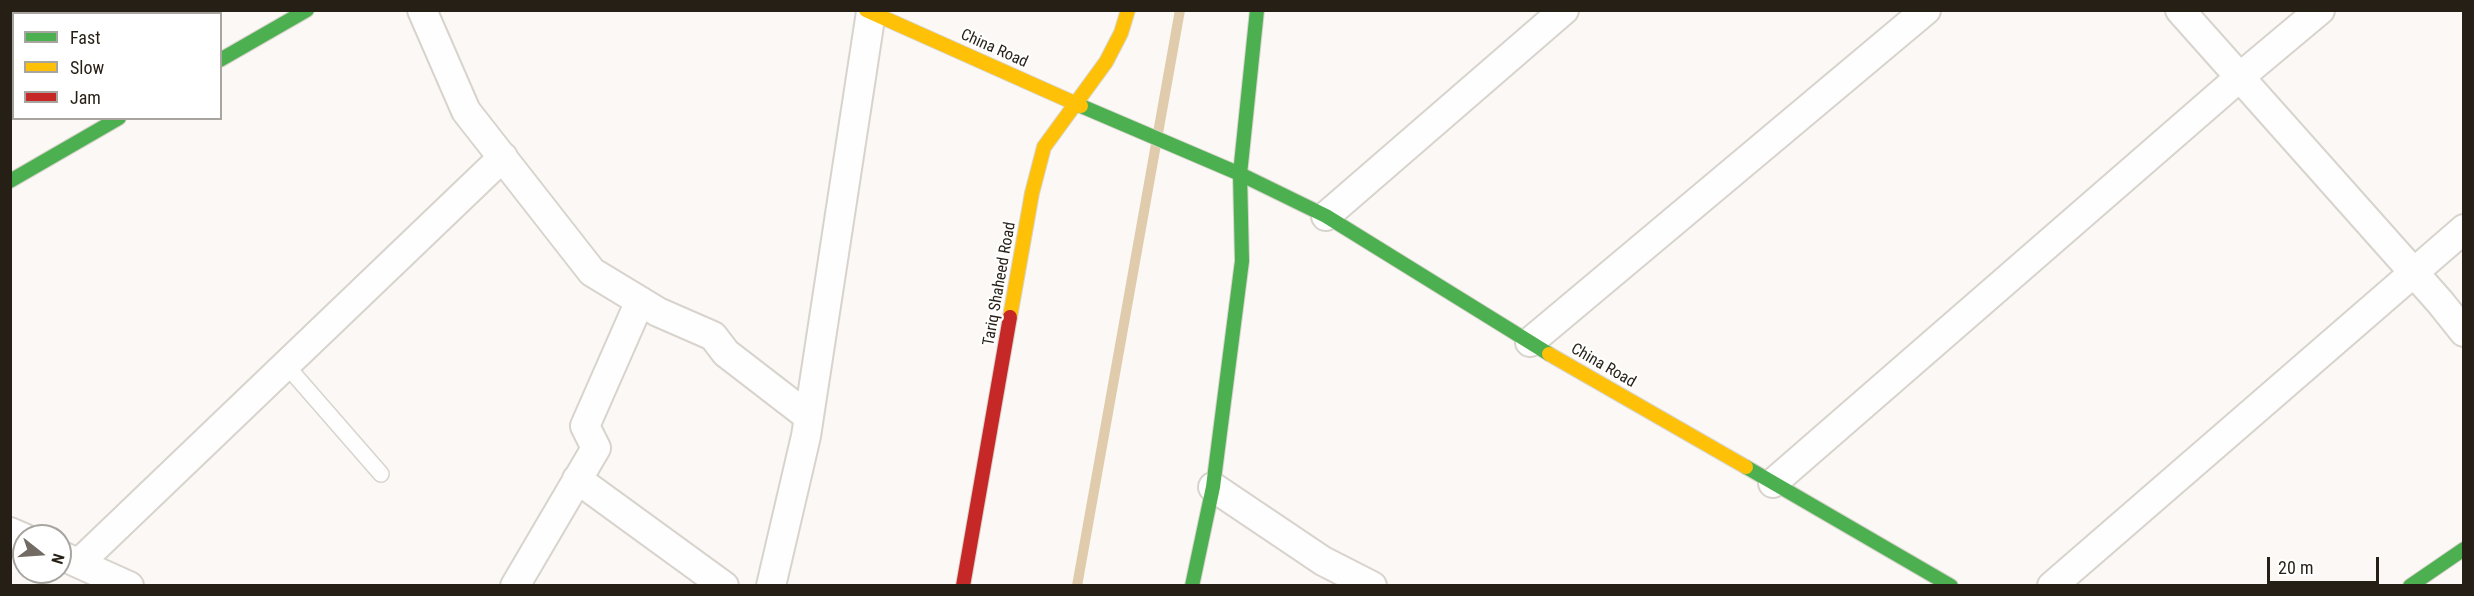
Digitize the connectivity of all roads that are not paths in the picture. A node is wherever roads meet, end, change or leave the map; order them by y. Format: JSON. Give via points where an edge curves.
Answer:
{"nodes":[{"id":1,"x":306,"y":10,"type":"edge"},
{"id":2,"x":422,"y":10,"type":"edge"},
{"id":3,"x":1128,"y":10,"type":"edge"},
{"id":4,"x":1257,"y":10,"type":"edge"},
{"id":5,"x":1564,"y":10,"type":"edge"},
{"id":6,"x":1926,"y":10,"type":"edge"},
{"id":7,"x":2180,"y":10,"type":"edge"},
{"id":8,"x":2320,"y":10,"type":"edge"},
{"id":9,"x":868,"y":11,"type":"edge"},
{"id":10,"x":222,"y":59,"type":"edge"},
{"id":11,"x":2240,"y":77,"type":"junction"},
{"id":12,"x":1075,"y":104,"type":"junction"},
{"id":13,"x":116,"y":120,"type":"edge"},
{"id":14,"x":502,"y":157,"type":"junction"},
{"id":15,"x":1240,"y":174,"type":"junction"},
{"id":16,"x":10,"y":181,"type":"edge"},
{"id":17,"x":1326,"y":216,"type":"junction"},
{"id":18,"x":2463,"y":229,"type":"edge"},
{"id":19,"x":2413,"y":271,"type":"junction"},
{"id":20,"x":640,"y":301,"type":"junction"},
{"id":21,"x":2463,"y":332,"type":"edge"},
{"id":22,"x":1530,"y":342,"type":"junction"},
{"id":23,"x":286,"y":365,"type":"junction"},
{"id":24,"x":810,"y":417,"type":"junction"},
{"id":25,"x":381,"y":474,"type":"dead end"},
{"id":26,"x":577,"y":479,"type":"junction"},
{"id":27,"x":1773,"y":483,"type":"junction"},
{"id":28,"x":1213,"y":488,"type":"junction"},
{"id":29,"x":2463,"y":549,"type":"edge"},
{"id":30,"x":72,"y":556,"type":"edge"},
{"id":31,"x":72,"y":560,"type":"edge"},
{"id":32,"x":1326,"y":573,"type":"edge"},
{"id":33,"x":129,"y":585,"type":"edge"},
{"id":34,"x":515,"y":585,"type":"edge"},
{"id":35,"x":724,"y":585,"type":"edge"},
{"id":36,"x":771,"y":585,"type":"edge"},
{"id":37,"x":963,"y":585,"type":"edge"},
{"id":38,"x":1192,"y":585,"type":"edge"},
{"id":39,"x":1372,"y":585,"type":"edge"},
{"id":40,"x":1951,"y":585,"type":"edge"},
{"id":41,"x":2052,"y":585,"type":"edge"},
{"id":42,"x":2410,"y":585,"type":"edge"}],
"edges":[{"from":1,"to":10,"type":"main road"},
{"from":2,"to":14,"type":"street","via":[[466,111]]},
{"from":3,"to":12,"type":"main road","name":"Tariq Shaheed Road","via":[[1107,62]]},
{"from":4,"to":15,"type":"main road"},
{"from":5,"to":17,"type":"street"},
{"from":6,"to":22,"type":"street"},
{"from":7,"to":11,"type":"street"},
{"from":8,"to":11,"type":"street"},
{"from":9,"to":12,"type":"main road","name":"China Road"},
{"from":9,"to":24,"type":"street"},
{"from":11,"to":19,"type":"street"},
{"from":11,"to":27,"type":"street"},
{"from":12,"to":15,"type":"main road","name":"China Road"},
{"from":12,"to":37,"type":"main road","name":"Tariq Shaheed Road","via":[[1044,147],[1032,193]]},
{"from":13,"to":16,"type":"main road"},
{"from":14,"to":20,"type":"street","via":[[592,272]]},
{"from":14,"to":23,"type":"street"},
{"from":15,"to":17,"type":"main road","name":"China Road"},
{"from":15,"to":28,"type":"main road","via":[[1242,261]]},
{"from":17,"to":22,"type":"main road","name":"China Road"},
{"from":18,"to":19,"type":"street"},
{"from":19,"to":21,"type":"street"},
{"from":19,"to":41,"type":"street"},
{"from":20,"to":24,"type":"street","via":[[713,336],[726,353]]},
{"from":20,"to":26,"type":"street","via":[[585,426],[596,448]]},
{"from":22,"to":27,"type":"main road","name":"China Road"},
{"from":23,"to":25,"type":"lane"},
{"from":23,"to":30,"type":"street"},
{"from":24,"to":36,"type":"street"},
{"from":26,"to":34,"type":"street"},
{"from":26,"to":35,"type":"street"},
{"from":27,"to":40,"type":"main road","name":"China Road"},
{"from":28,"to":32,"type":"street"},
{"from":28,"to":38,"type":"main road"},
{"from":29,"to":42,"type":"main road"},
{"from":31,"to":33,"type":"street"},
{"from":32,"to":39,"type":"street"}]}
